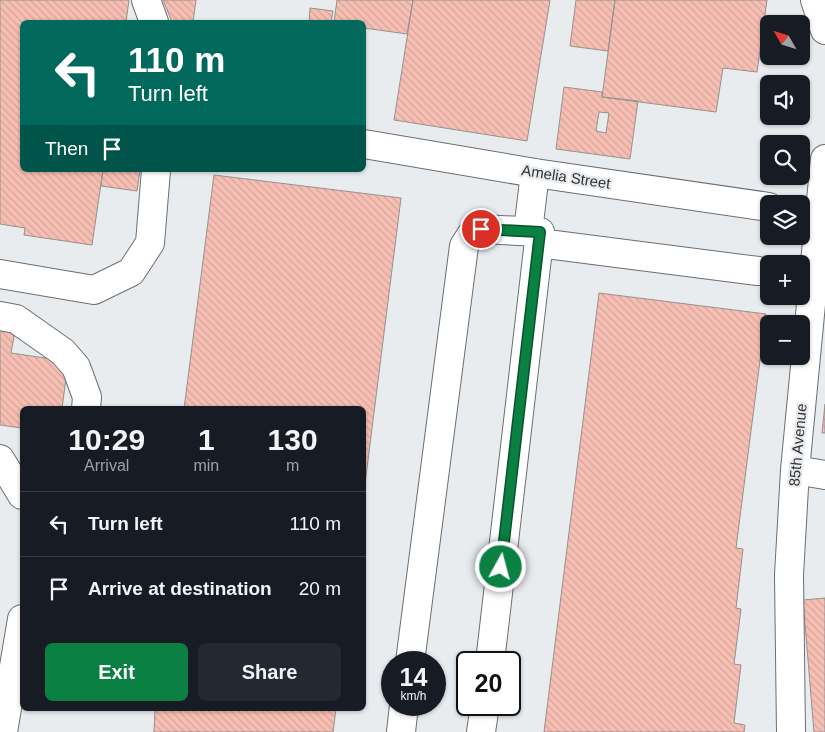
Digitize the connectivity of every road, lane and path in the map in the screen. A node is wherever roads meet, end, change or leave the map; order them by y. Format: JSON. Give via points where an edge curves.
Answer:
{"nodes":[{"id":1,"x":146,"y":0,"type":"edge"},
{"id":2,"x":815,"y":0,"type":"edge"},
{"id":3,"x":153,"y":20,"type":"edge"},
{"id":4,"x":825,"y":30,"type":"edge"},
{"id":5,"x":366,"y":144,"type":"edge"},
{"id":6,"x":825,"y":159,"type":"edge"},
{"id":7,"x":156,"y":172,"type":"edge"},
{"id":8,"x":535,"y":173,"type":"junction"},
{"id":9,"x":760,"y":206,"type":"edge"},
{"id":10,"x":816,"y":213,"type":"edge"},
{"id":11,"x":534,"y":237,"type":"junction"},
{"id":12,"x":758,"y":271,"type":"dead end"},
{"id":13,"x":0,"y":274,"type":"edge"},
{"id":14,"x":0,"y":316,"type":"edge"},
{"id":15,"x":86,"y":406,"type":"edge"},
{"id":16,"x":0,"y":452,"type":"edge"},
{"id":17,"x":20,"y":455,"type":"edge"},
{"id":18,"x":0,"y":459,"type":"edge"},
{"id":19,"x":795,"y":470,"type":"junction"},
{"id":20,"x":825,"y":475,"type":"edge"},
{"id":21,"x":20,"y":492,"type":"edge"},
{"id":22,"x":20,"y":631,"type":"edge"},
{"id":23,"x":411,"y":651,"type":"edge"},
{"id":24,"x":491,"y":651,"type":"edge"},
{"id":25,"x":403,"y":716,"type":"edge"},
{"id":26,"x":483,"y":716,"type":"edge"},
{"id":27,"x":3,"y":732,"type":"edge"},
{"id":28,"x":401,"y":732,"type":"edge"},
{"id":29,"x":481,"y":732,"type":"edge"},
{"id":30,"x":791,"y":732,"type":"edge"}],
"edges":[{"from":1,"to":3,"type":"street"},
{"from":2,"to":4,"type":"street"},
{"from":5,"to":8,"type":"street","name":"Amelia Street"},
{"from":6,"to":10,"type":"street","name":"85th Avenue"},
{"from":7,"to":13,"type":"street","via":[[150,243],[131,272],[94,290]]},
{"from":8,"to":9,"type":"street","name":"Amelia Street"},
{"from":8,"to":11,"type":"street"},
{"from":10,"to":19,"type":"street","name":"85th Avenue"},
{"from":11,"to":12,"type":"street"},
{"from":11,"to":23,"type":"street","via":[[481,229],[470,234],[464,246]]},
{"from":11,"to":24,"type":"street"},
{"from":14,"to":15,"type":"street","via":[[16,319],[63,352],[76,367],[87,397]]},
{"from":16,"to":17,"type":"street"},
{"from":18,"to":21,"type":"street"},
{"from":19,"to":20,"type":"street"},
{"from":19,"to":30,"type":"street","name":"85th Avenue","via":[[789,575]]},
{"from":22,"to":27,"type":"street"},
{"from":25,"to":28,"type":"street"},
{"from":26,"to":29,"type":"street"}]}
